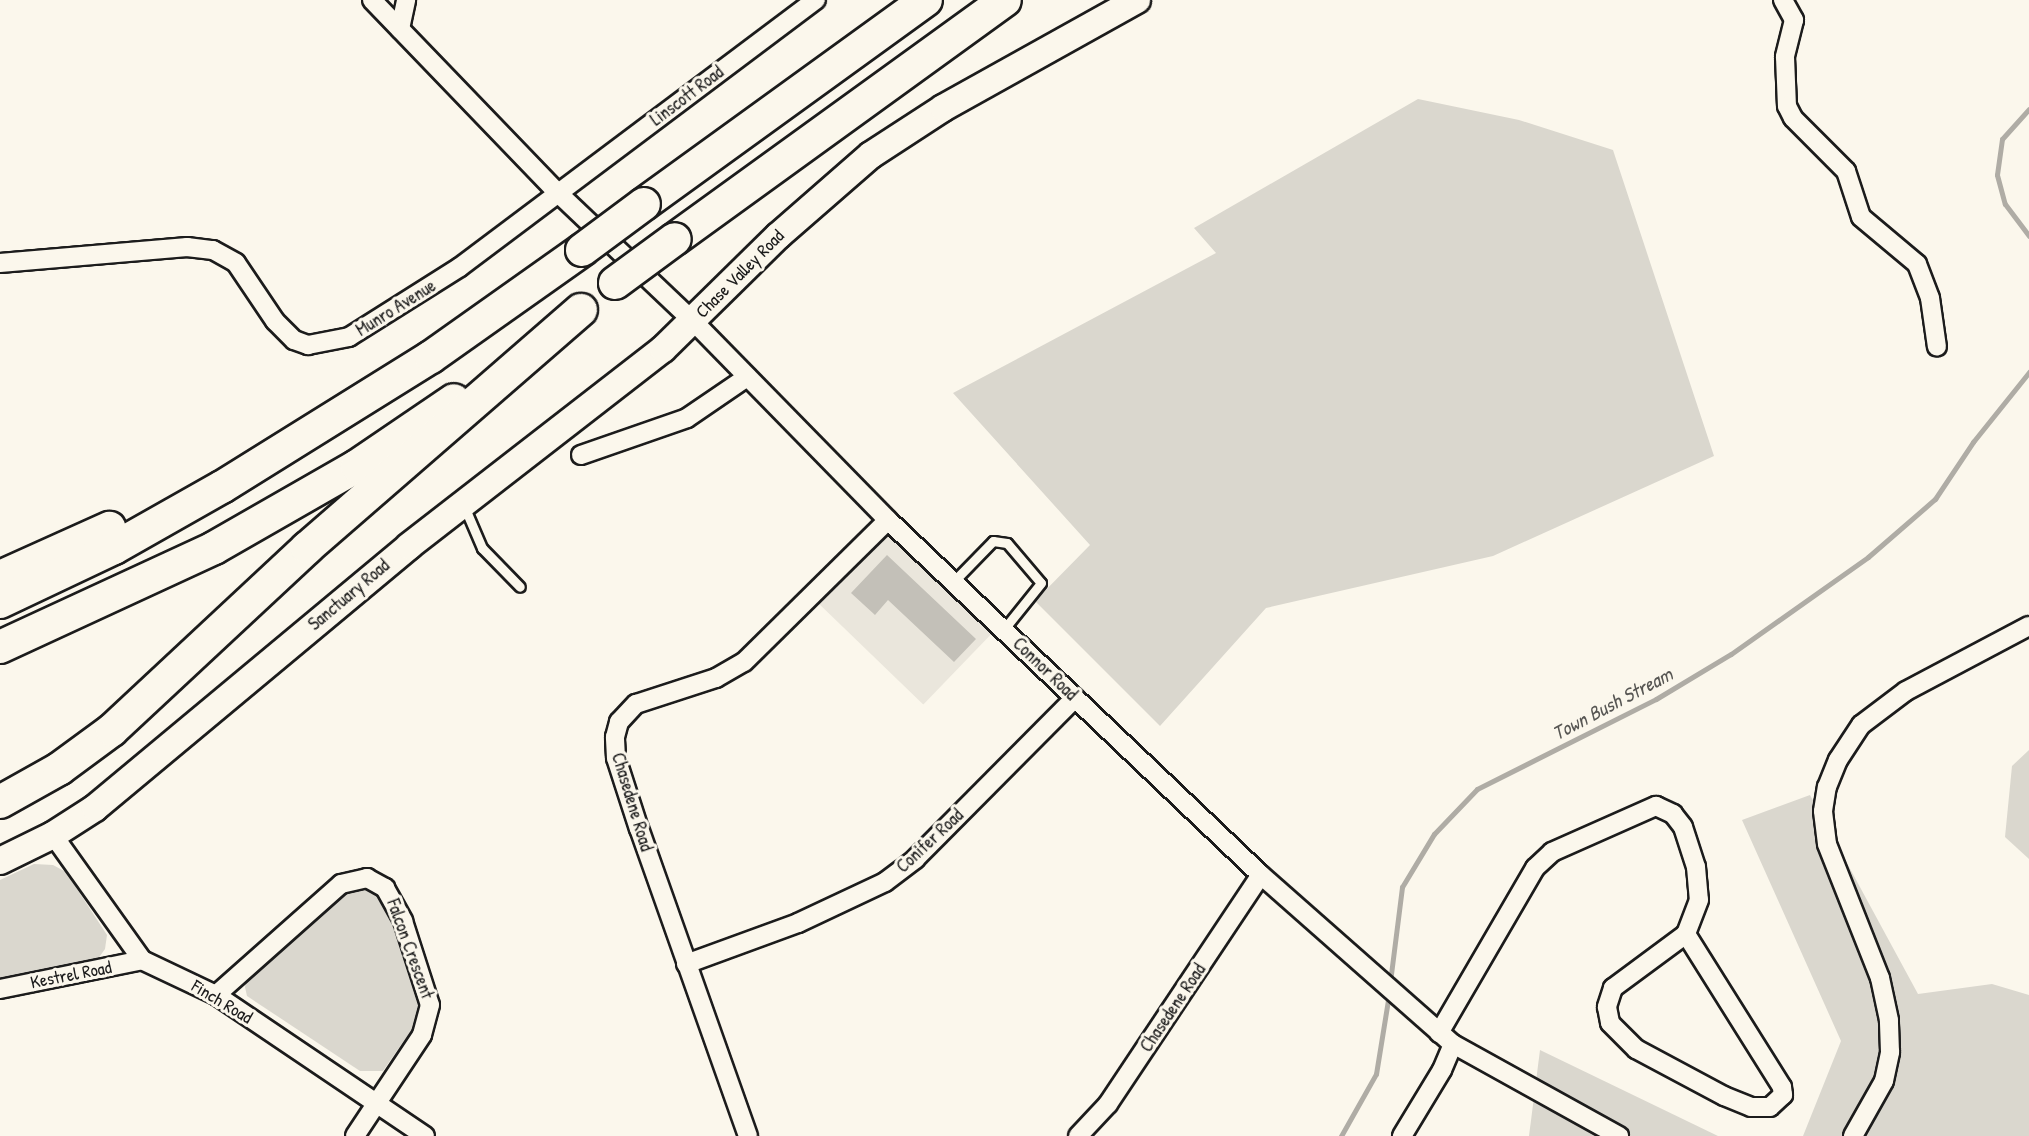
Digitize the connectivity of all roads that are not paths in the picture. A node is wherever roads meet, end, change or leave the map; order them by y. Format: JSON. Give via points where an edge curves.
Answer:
{"nodes":[{"id":1,"x":372,"y":0,"type":"edge"},
{"id":2,"x":406,"y":0,"type":"edge"},
{"id":3,"x":816,"y":0,"type":"edge"},
{"id":4,"x":926,"y":0,"type":"edge"},
{"id":5,"x":1005,"y":0,"type":"edge"},
{"id":6,"x":1137,"y":0,"type":"edge"},
{"id":7,"x":1783,"y":0,"type":"edge"},
{"id":8,"x":400,"y":30,"type":"junction"},
{"id":9,"x":558,"y":193,"type":"junction"},
{"id":10,"x":0,"y":263,"type":"edge"},
{"id":11,"x":581,"y":310,"type":"junction"},
{"id":12,"x":694,"y":322,"type":"junction"},
{"id":13,"x":1937,"y":347,"type":"dead end"},
{"id":14,"x":747,"y":377,"type":"junction"},
{"id":15,"x":581,"y":455,"type":"dead end"},
{"id":16,"x":222,"y":487,"type":"junction"},
{"id":17,"x":463,"y":504,"type":"junction"},
{"id":18,"x":888,"y":520,"type":"junction"},
{"id":19,"x":0,"y":577,"type":"edge"},
{"id":20,"x":954,"y":581,"type":"junction"},
{"id":21,"x":520,"y":587,"type":"dead end"},
{"id":22,"x":0,"y":602,"type":"edge"},
{"id":23,"x":2029,"y":626,"type":"edge"},
{"id":24,"x":1004,"y":629,"type":"junction"},
{"id":25,"x":0,"y":647,"type":"edge"},
{"id":26,"x":1075,"y":698,"type":"junction"},
{"id":27,"x":0,"y":802,"type":"edge"},
{"id":28,"x":53,"y":835,"type":"junction"},
{"id":29,"x":0,"y":861,"type":"edge"},
{"id":30,"x":1261,"y":875,"type":"junction"},
{"id":31,"x":1686,"y":934,"type":"junction"},
{"id":32,"x":142,"y":960,"type":"junction"},
{"id":33,"x":686,"y":964,"type":"junction"},
{"id":34,"x":0,"y":989,"type":"edge"},
{"id":35,"x":216,"y":995,"type":"junction"},
{"id":36,"x":1446,"y":1039,"type":"junction"},
{"id":37,"x":376,"y":1104,"type":"junction"},
{"id":38,"x":355,"y":1136,"type":"edge"},
{"id":39,"x":424,"y":1136,"type":"edge"},
{"id":40,"x":748,"y":1136,"type":"edge"},
{"id":41,"x":1078,"y":1136,"type":"edge"},
{"id":42,"x":1402,"y":1136,"type":"edge"},
{"id":43,"x":1619,"y":1136,"type":"edge"},
{"id":44,"x":1853,"y":1136,"type":"edge"}],
"edges":[{"from":1,"to":8,"type":"street","name":"Chase Valley Road"},
{"from":2,"to":8,"type":"street"},
{"from":3,"to":9,"type":"street","name":"Linscott Road"},
{"from":4,"to":16,"type":"highway","bridge":true,"via":[[431,357]]},
{"from":5,"to":11,"type":"highway","bridge":true},
{"from":6,"to":12,"type":"street","name":"Chase Valley Road","via":[[943,108],[879,149],[778,236]]},
{"from":7,"to":13,"type":"street","via":[[1794,20],[1785,57],[1787,106],[1793,118],[1846,171],[1861,218],[1917,264],[1930,298]]},
{"from":8,"to":9,"type":"street","name":"Chase Valley Road"},
{"from":9,"to":10,"type":"street","name":"Munro Avenue","via":[[386,317],[349,337],[321,344],[308,345],[287,335],[236,263],[213,250],[187,247]]},
{"from":9,"to":12,"type":"street","name":"Chase Valley Road"},
{"from":11,"to":25,"type":"highway","via":[[305,498],[184,562]]},
{"from":11,"to":27,"type":"highway","via":[[307,548],[112,730],[59,769]]},
{"from":12,"to":14,"type":"street","name":"Connor Road"},
{"from":12,"to":17,"type":"street","name":"Sanctuary Road"},
{"from":14,"to":15,"type":"street","via":[[687,418]]},
{"from":14,"to":18,"type":"street","name":"Connor Road"},
{"from":16,"to":19,"type":"highway","via":[[174,500]]},
{"from":16,"to":22,"type":"highway","via":[[114,548]]},
{"from":17,"to":21,"type":"lane","via":[[482,549]]},
{"from":17,"to":28,"type":"street","name":"Sanctuary Road","via":[[121,787]]},
{"from":18,"to":20,"type":"street","name":"Connor Road"},
{"from":18,"to":33,"type":"street","name":"Chasedene Road","via":[[744,662],[716,678],[636,704],[619,722],[616,759]]},
{"from":20,"to":24,"type":"street","name":"Connor Road"},
{"from":20,"to":24,"type":"lane","via":[[993,541],[1007,543],[1041,583]]},
{"from":23,"to":44,"type":"street","via":[[1906,691],[1861,725],[1838,760],[1827,787],[1823,811],[1827,844],[1880,978],[1889,1020],[1890,1052],[1884,1082]]},
{"from":24,"to":26,"type":"street","name":"Connor Road"},
{"from":26,"to":30,"type":"street","name":"Connor Road"},
{"from":26,"to":33,"type":"street","name":"Conifer Road","via":[[915,859],[885,882],[798,923]]},
{"from":28,"to":29,"type":"street","name":"Sanctuary Road"},
{"from":28,"to":32,"type":"street","name":"Finch Road"},
{"from":30,"to":36,"type":"street","name":"Connor Road"},
{"from":30,"to":41,"type":"street","name":"Chasedene Road","via":[[1108,1104]]},
{"from":31,"to":31,"type":"street","via":[[1782,1087],[1783,1095],[1770,1107],[1751,1107],[1724,1096],[1636,1049],[1610,1023],[1607,1007],[1613,988]]},
{"from":31,"to":36,"type":"street","via":[[1699,900],[1690,847],[1673,814],[1656,807],[1645,809],[1552,852],[1536,868]]},
{"from":32,"to":34,"type":"street","name":"Kestrel Road"},
{"from":32,"to":35,"type":"street","name":"Finch Road"},
{"from":33,"to":40,"type":"street","name":"Chasedene Road"},
{"from":35,"to":37,"type":"street","name":"Finch Road"},
{"from":35,"to":37,"type":"street","name":"Falcon Crescent","via":[[341,884],[356,878],[378,882],[392,896],[430,994],[430,1005],[422,1035]]},
{"from":36,"to":42,"type":"street","via":[[1442,1070]]},
{"from":36,"to":43,"type":"street","name":"Connor Road"},
{"from":37,"to":38,"type":"street","name":"Falcon Crescent"},
{"from":37,"to":39,"type":"street","name":"Finch Road"}]}
